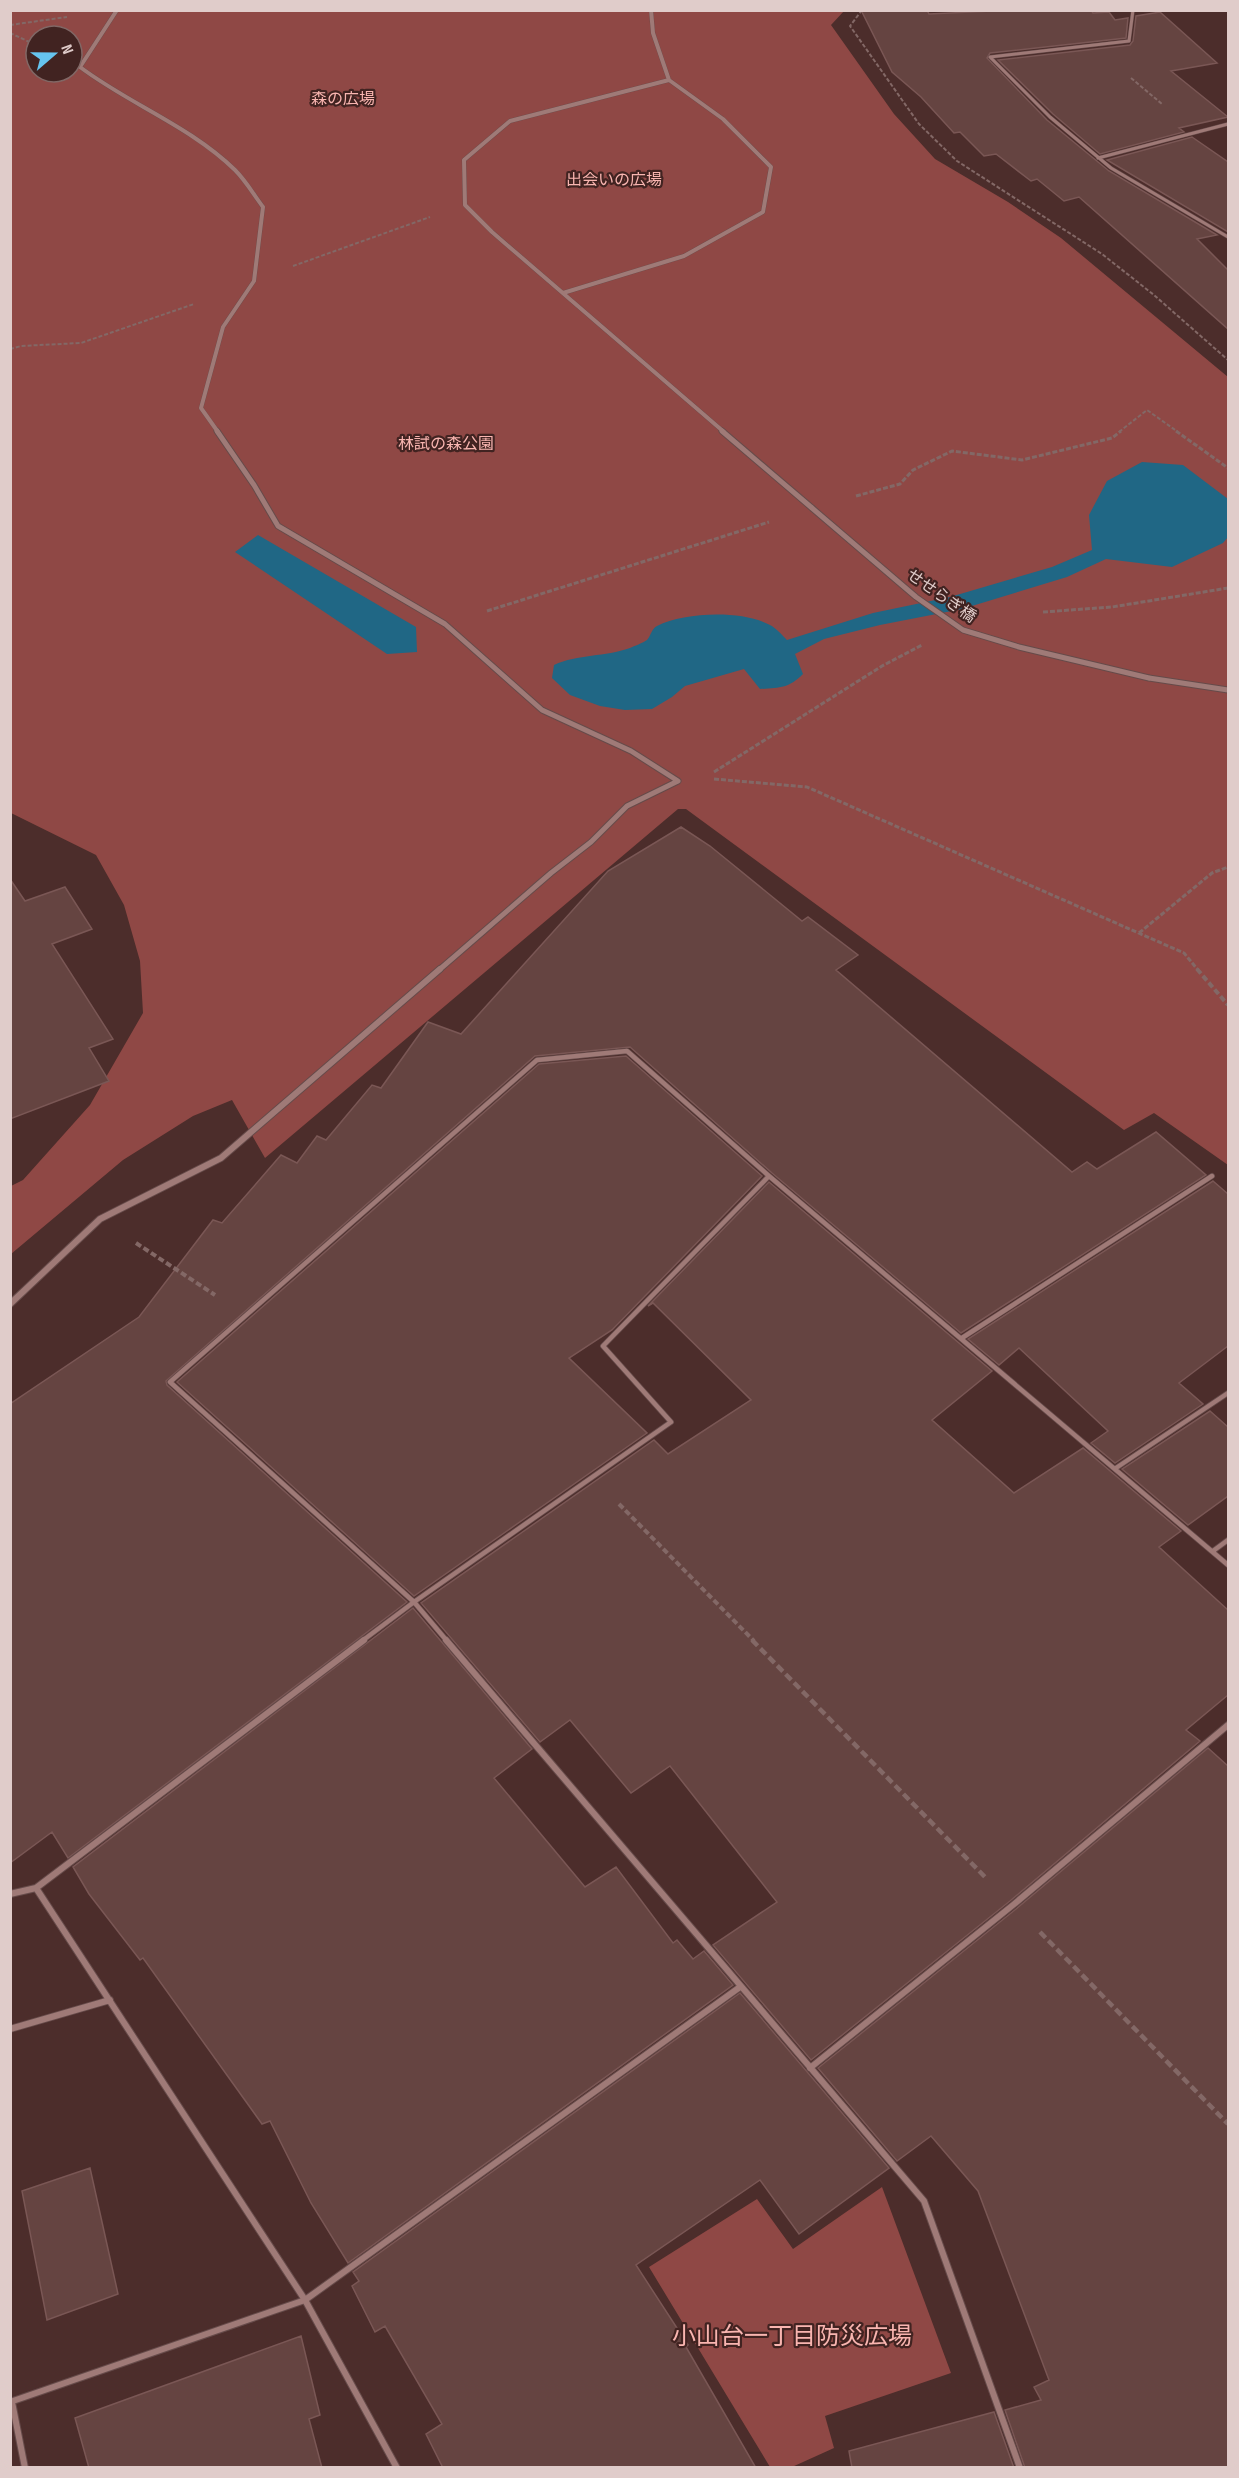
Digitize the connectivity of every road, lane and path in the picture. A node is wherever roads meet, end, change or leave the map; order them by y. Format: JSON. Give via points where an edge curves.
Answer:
{"nodes":[{"id":1,"x":117,"y":10,"type":"edge"},
{"id":2,"x":651,"y":10,"type":"edge"},
{"id":3,"x":862,"y":10,"type":"edge"},
{"id":4,"x":1133,"y":10,"type":"edge"},
{"id":5,"x":69,"y":17,"type":"dead end"},
{"id":6,"x":10,"y":25,"type":"edge"},
{"id":7,"x":10,"y":33,"type":"edge"},
{"id":8,"x":24,"y":39,"type":"edge"},
{"id":9,"x":669,"y":80,"type":"junction"},
{"id":10,"x":1228,"y":124,"type":"edge"},
{"id":11,"x":1098,"y":158,"type":"junction"},
{"id":12,"x":465,"y":205,"type":"junction"},
{"id":13,"x":1228,"y":237,"type":"edge"},
{"id":14,"x":254,"y":280,"type":"junction"},
{"id":15,"x":563,"y":293,"type":"junction"},
{"id":16,"x":195,"y":303,"type":"dead end"},
{"id":17,"x":10,"y":349,"type":"edge"},
{"id":18,"x":1228,"y":360,"type":"edge"},
{"id":19,"x":1228,"y":468,"type":"edge"},
{"id":20,"x":812,"y":508,"type":"junction"},
{"id":21,"x":445,"y":624,"type":"junction"},
{"id":22,"x":1228,"y":690,"type":"edge"},
{"id":23,"x":705,"y":778,"type":"dead end"},
{"id":24,"x":1228,"y":867,"type":"edge"},
{"id":25,"x":1139,"y":933,"type":"junction"},
{"id":26,"x":1228,"y":1005,"type":"edge"},
{"id":27,"x":769,"y":1176,"type":"junction"},
{"id":28,"x":1212,"y":1176,"type":"dead end"},
{"id":29,"x":100,"y":1219,"type":"junction"},
{"id":30,"x":10,"y":1304,"type":"edge"},
{"id":31,"x":246,"y":1315,"type":"junction"},
{"id":32,"x":962,"y":1338,"type":"junction"},
{"id":33,"x":1228,"y":1393,"type":"edge"},
{"id":34,"x":1116,"y":1468,"type":"junction"},
{"id":35,"x":592,"y":1477,"type":"junction"},
{"id":36,"x":1228,"y":1540,"type":"edge"},
{"id":37,"x":1213,"y":1551,"type":"junction"},
{"id":38,"x":1228,"y":1565,"type":"edge"},
{"id":39,"x":414,"y":1602,"type":"junction"},
{"id":40,"x":1228,"y":1725,"type":"edge"},
{"id":41,"x":36,"y":1888,"type":"junction"},
{"id":42,"x":10,"y":1894,"type":"edge"},
{"id":43,"x":1013,"y":1905,"type":"junction"},
{"id":44,"x":741,"y":1987,"type":"junction"},
{"id":45,"x":110,"y":2000,"type":"junction"},
{"id":46,"x":10,"y":2029,"type":"edge"},
{"id":47,"x":810,"y":2068,"type":"junction"},
{"id":48,"x":1228,"y":2124,"type":"edge"},
{"id":49,"x":304,"y":2300,"type":"junction"},
{"id":50,"x":11,"y":2402,"type":"edge"},
{"id":51,"x":25,"y":2468,"type":"edge"},
{"id":52,"x":397,"y":2468,"type":"edge"},
{"id":53,"x":1020,"y":2468,"type":"edge"}],
"edges":[{"from":1,"to":14,"type":"street","via":[[80,67],[115,93],[189,134],[236,170],[263,207]]},
{"from":2,"to":9,"type":"street","via":[[653,33]]},
{"from":3,"to":18,"type":"path","via":[[850,26],[919,124],[957,161],[1102,254]]},
{"from":4,"to":11,"type":"lane","via":[[1129,41],[990,57]]},
{"from":5,"to":6,"type":"path"},
{"from":7,"to":8,"type":"path"},
{"from":9,"to":12,"type":"street","via":[[510,121],[464,160]]},
{"from":9,"to":15,"type":"street","via":[[723,119],[771,167],[763,212],[684,256]]},
{"from":10,"to":11,"type":"lane"},
{"from":11,"to":13,"type":"lane"},
{"from":12,"to":14,"type":"path"},
{"from":12,"to":15,"type":"street","name":"せせらぎ橋"},
{"from":14,"to":21,"type":"street","via":[[223,327],[201,408],[278,526]]},
{"from":15,"to":20,"type":"street","name":"せせらぎ橋"},
{"from":16,"to":17,"type":"path","via":[[81,343]]},
{"from":19,"to":20,"type":"path","via":[[1147,410],[1112,438],[1022,460],[952,451],[913,470],[900,484]]},
{"from":20,"to":21,"type":"path"},
{"from":20,"to":22,"type":"street","name":"せせらぎ橋","bridge":true,"via":[[916,597],[963,630],[1149,678]]},
{"from":21,"to":29,"type":"street","via":[[542,710],[631,751],[678,781],[627,806],[591,842],[221,1158]]},
{"from":23,"to":25,"type":"path","via":[[807,787]]},
{"from":24,"to":25,"type":"path","via":[[1212,873]]},
{"from":25,"to":26,"type":"path","via":[[1184,953]]},
{"from":27,"to":31,"type":"lane","via":[[627,1051],[537,1060]]},
{"from":27,"to":32,"type":"lane"},
{"from":27,"to":35,"type":"lane","via":[[603,1346],[671,1422]]},
{"from":28,"to":32,"type":"lane"},
{"from":29,"to":30,"type":"street"},
{"from":29,"to":31,"type":"path"},
{"from":31,"to":39,"type":"lane","via":[[170,1382]]},
{"from":32,"to":34,"type":"lane"},
{"from":33,"to":34,"type":"lane"},
{"from":34,"to":37,"type":"lane"},
{"from":35,"to":39,"type":"lane"},
{"from":35,"to":43,"type":"path"},
{"from":36,"to":37,"type":"lane"},
{"from":37,"to":38,"type":"lane"},
{"from":39,"to":41,"type":"lane"},
{"from":39,"to":44,"type":"lane"},
{"from":40,"to":43,"type":"lane"},
{"from":41,"to":42,"type":"lane"},
{"from":41,"to":45,"type":"lane"},
{"from":43,"to":47,"type":"lane"},
{"from":43,"to":48,"type":"path"},
{"from":44,"to":47,"type":"lane"},
{"from":44,"to":49,"type":"lane"},
{"from":45,"to":46,"type":"lane"},
{"from":45,"to":49,"type":"lane"},
{"from":47,"to":53,"type":"lane","via":[[924,2201]]},
{"from":49,"to":50,"type":"lane"},
{"from":49,"to":52,"type":"lane"},
{"from":50,"to":51,"type":"lane"}]}
